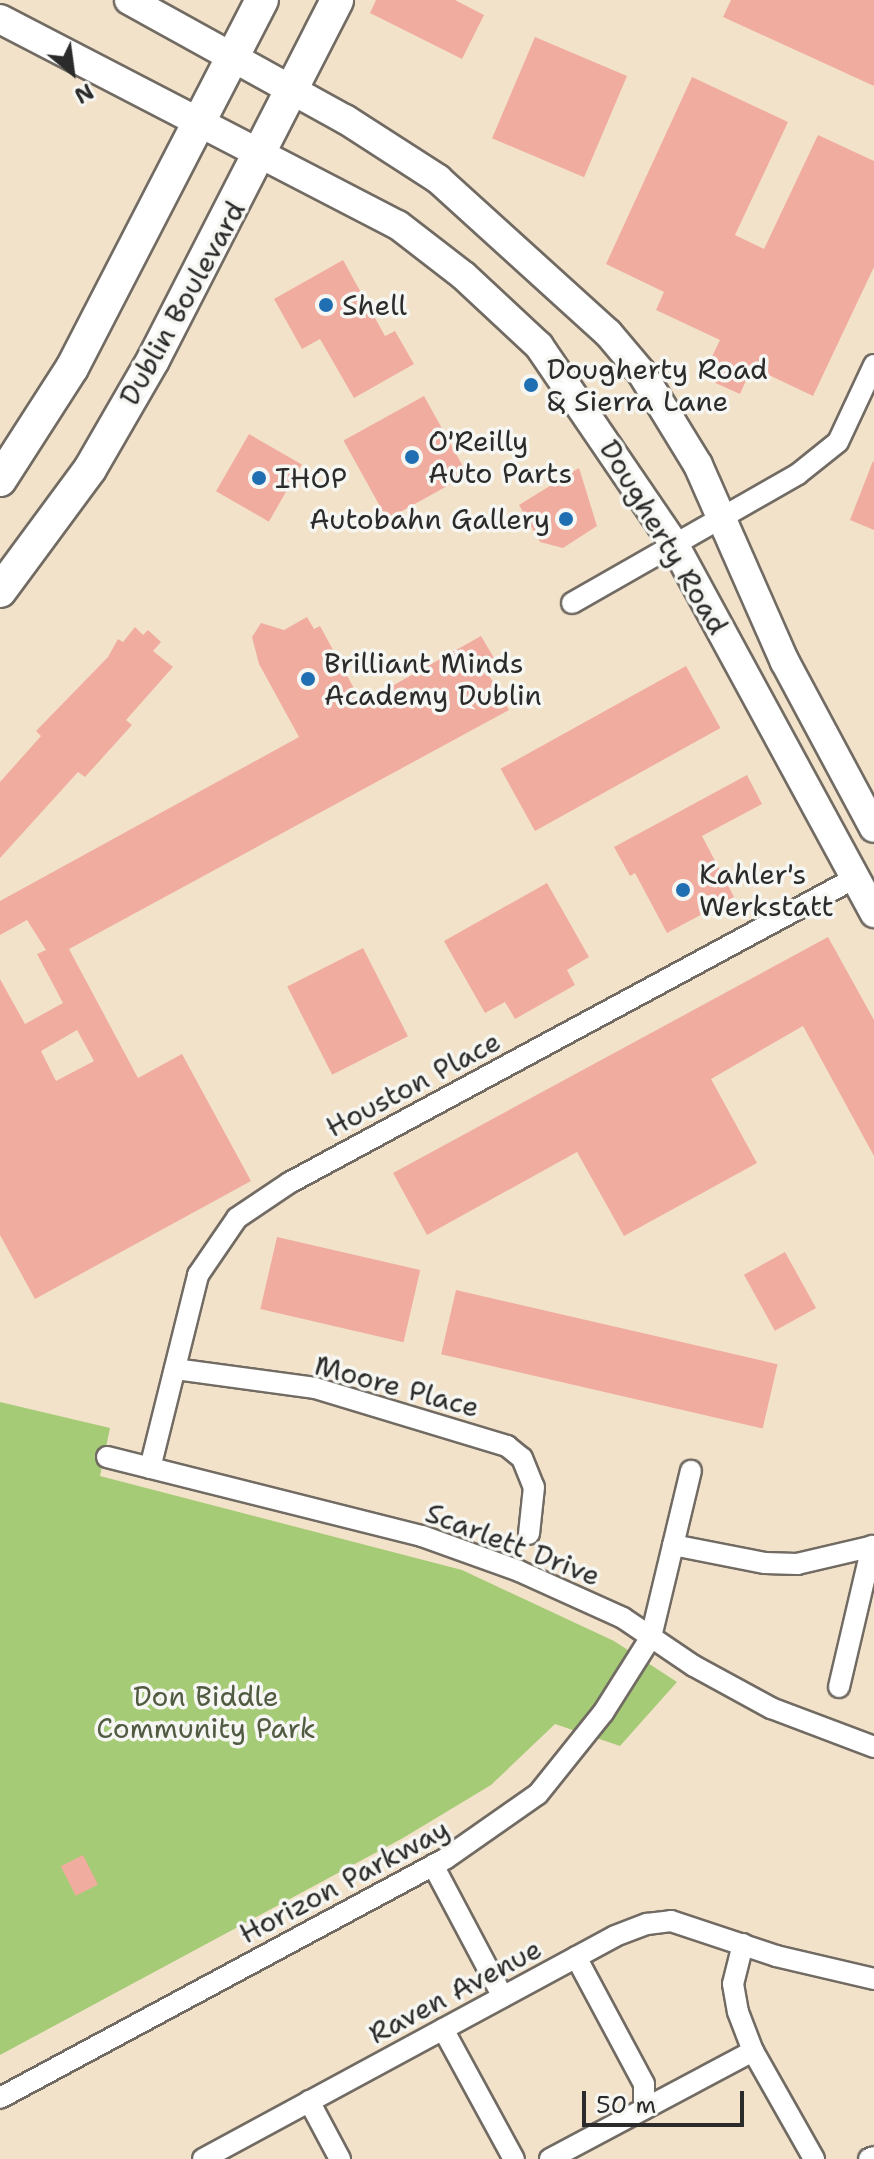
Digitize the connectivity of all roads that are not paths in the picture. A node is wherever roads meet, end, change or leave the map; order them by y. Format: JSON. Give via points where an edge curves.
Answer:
{"nodes":[{"id":1,"x":129,"y":0,"type":"edge"},
{"id":2,"x":262,"y":0,"type":"edge"},
{"id":3,"x":337,"y":0,"type":"edge"},
{"id":4,"x":0,"y":19,"type":"edge"},
{"id":5,"x":234,"y":56,"type":"junction"},
{"id":6,"x":293,"y":90,"type":"junction"},
{"id":7,"x":202,"y":120,"type":"junction"},
{"id":8,"x":263,"y":152,"type":"junction"},
{"id":9,"x":874,"y":365,"type":"edge"},
{"id":10,"x":0,"y":480,"type":"edge"},
{"id":11,"x":721,"y":516,"type":"junction"},
{"id":12,"x":674,"y":544,"type":"junction"},
{"id":13,"x":0,"y":591,"type":"edge"},
{"id":14,"x":572,"y":603,"type":"dead end"},
{"id":15,"x":781,"y":743,"type":"junction"},
{"id":16,"x":873,"y":827,"type":"edge"},
{"id":17,"x":855,"y":878,"type":"junction"},
{"id":18,"x":874,"y":913,"type":"edge"},
{"id":19,"x":175,"y":1369,"type":"junction"},
{"id":20,"x":107,"y":1457,"type":"dead end"},
{"id":21,"x":150,"y":1468,"type":"junction"},
{"id":22,"x":691,"y":1471,"type":"dead end"},
{"id":23,"x":529,"y":1534,"type":"dead end"},
{"id":24,"x":673,"y":1545,"type":"junction"},
{"id":25,"x":873,"y":1546,"type":"edge"},
{"id":26,"x":651,"y":1637,"type":"junction"},
{"id":27,"x":839,"y":1687,"type":"dead end"},
{"id":28,"x":874,"y":1747,"type":"edge"},
{"id":29,"x":433,"y":1865,"type":"junction"},
{"id":30,"x":743,"y":1944,"type":"junction"},
{"id":31,"x":576,"y":1957,"type":"junction"},
{"id":32,"x":874,"y":1979,"type":"edge"},
{"id":33,"x":503,"y":1997,"type":"junction"},
{"id":34,"x":443,"y":2029,"type":"junction"},
{"id":35,"x":753,"y":2051,"type":"junction"},
{"id":36,"x":0,"y":2098,"type":"edge"},
{"id":37,"x":309,"y":2101,"type":"junction"},
{"id":38,"x":644,"y":2109,"type":"junction"},
{"id":39,"x":203,"y":2159,"type":"edge"},
{"id":40,"x":340,"y":2159,"type":"edge"},
{"id":41,"x":514,"y":2159,"type":"edge"},
{"id":42,"x":550,"y":2159,"type":"edge"},
{"id":43,"x":814,"y":2159,"type":"edge"}],
"edges":[{"from":1,"to":5,"type":"main road","name":"Dougherty Road"},
{"from":2,"to":5,"type":"main road"},
{"from":3,"to":6,"type":"main road","name":"Dublin Boulevard"},
{"from":4,"to":7,"type":"main road","name":"Dougherty Road"},
{"from":5,"to":6,"type":"main road","name":"Dougherty Road"},
{"from":5,"to":7,"type":"main road"},
{"from":6,"to":8,"type":"main road","name":"Dublin Boulevard"},
{"from":6,"to":11,"type":"main road","name":"Dougherty Road","via":[[438,179],[563,288],[641,372],[698,465]]},
{"from":7,"to":8,"type":"main road","name":"Dougherty Road"},
{"from":7,"to":10,"type":"main road","via":[[72,368]]},
{"from":8,"to":12,"type":"main road","name":"Dougherty Road","via":[[398,225],[514,322],[563,376]]},
{"from":8,"to":13,"type":"main road","name":"Dublin Boulevard","via":[[90,469]]},
{"from":9,"to":11,"type":"street","via":[[838,442],[798,474]]},
{"from":11,"to":12,"type":"street"},
{"from":11,"to":16,"type":"main road","name":"Dougherty Road","via":[[785,662]]},
{"from":12,"to":14,"type":"street"},
{"from":12,"to":15,"type":"main road","name":"Dougherty Road"},
{"from":15,"to":16,"type":"main road","via":[[814,758],[839,802]]},
{"from":15,"to":17,"type":"main road","name":"Dougherty Road"},
{"from":17,"to":18,"type":"main road","name":"Dougherty Road"},
{"from":17,"to":19,"type":"street","name":"Houston Place","via":[[270,1193],[237,1218],[198,1275]]},
{"from":19,"to":21,"type":"street","name":"Houston Place"},
{"from":19,"to":23,"type":"street","name":"Moore Place","via":[[315,1388],[507,1446],[522,1458],[534,1487]]},
{"from":20,"to":21,"type":"street","name":"Scarlett Drive"},
{"from":21,"to":26,"type":"street","name":"Scarlett Drive","via":[[422,1536],[532,1577],[623,1618]]},
{"from":22,"to":24,"type":"street","name":"Horizon Parkway"},
{"from":24,"to":25,"type":"street","via":[[797,1564]]},
{"from":24,"to":26,"type":"street","name":"Horizon Parkway"},
{"from":25,"to":27,"type":"street"},
{"from":26,"to":28,"type":"street","name":"Scarlett Drive","via":[[771,1708]]},
{"from":26,"to":29,"type":"street","name":"Horizon Parkway","via":[[603,1713],[538,1794]]},
{"from":29,"to":33,"type":"street"},
{"from":29,"to":36,"type":"street","name":"Horizon Parkway"},
{"from":30,"to":31,"type":"street","name":"Raven Avenue","via":[[671,1921],[615,1936]]},
{"from":30,"to":32,"type":"street","name":"Raven Avenue"},
{"from":30,"to":35,"type":"street","via":[[733,1984]]},
{"from":31,"to":33,"type":"street","name":"Raven Avenue"},
{"from":31,"to":38,"type":"street","via":[[644,2084]]},
{"from":33,"to":34,"type":"street","name":"Raven Avenue"},
{"from":34,"to":37,"type":"street","name":"Raven Avenue"},
{"from":34,"to":41,"type":"street"},
{"from":35,"to":38,"type":"street"},
{"from":35,"to":43,"type":"street"},
{"from":37,"to":39,"type":"street","name":"Raven Avenue"},
{"from":37,"to":40,"type":"street"},
{"from":38,"to":42,"type":"street"}]}
